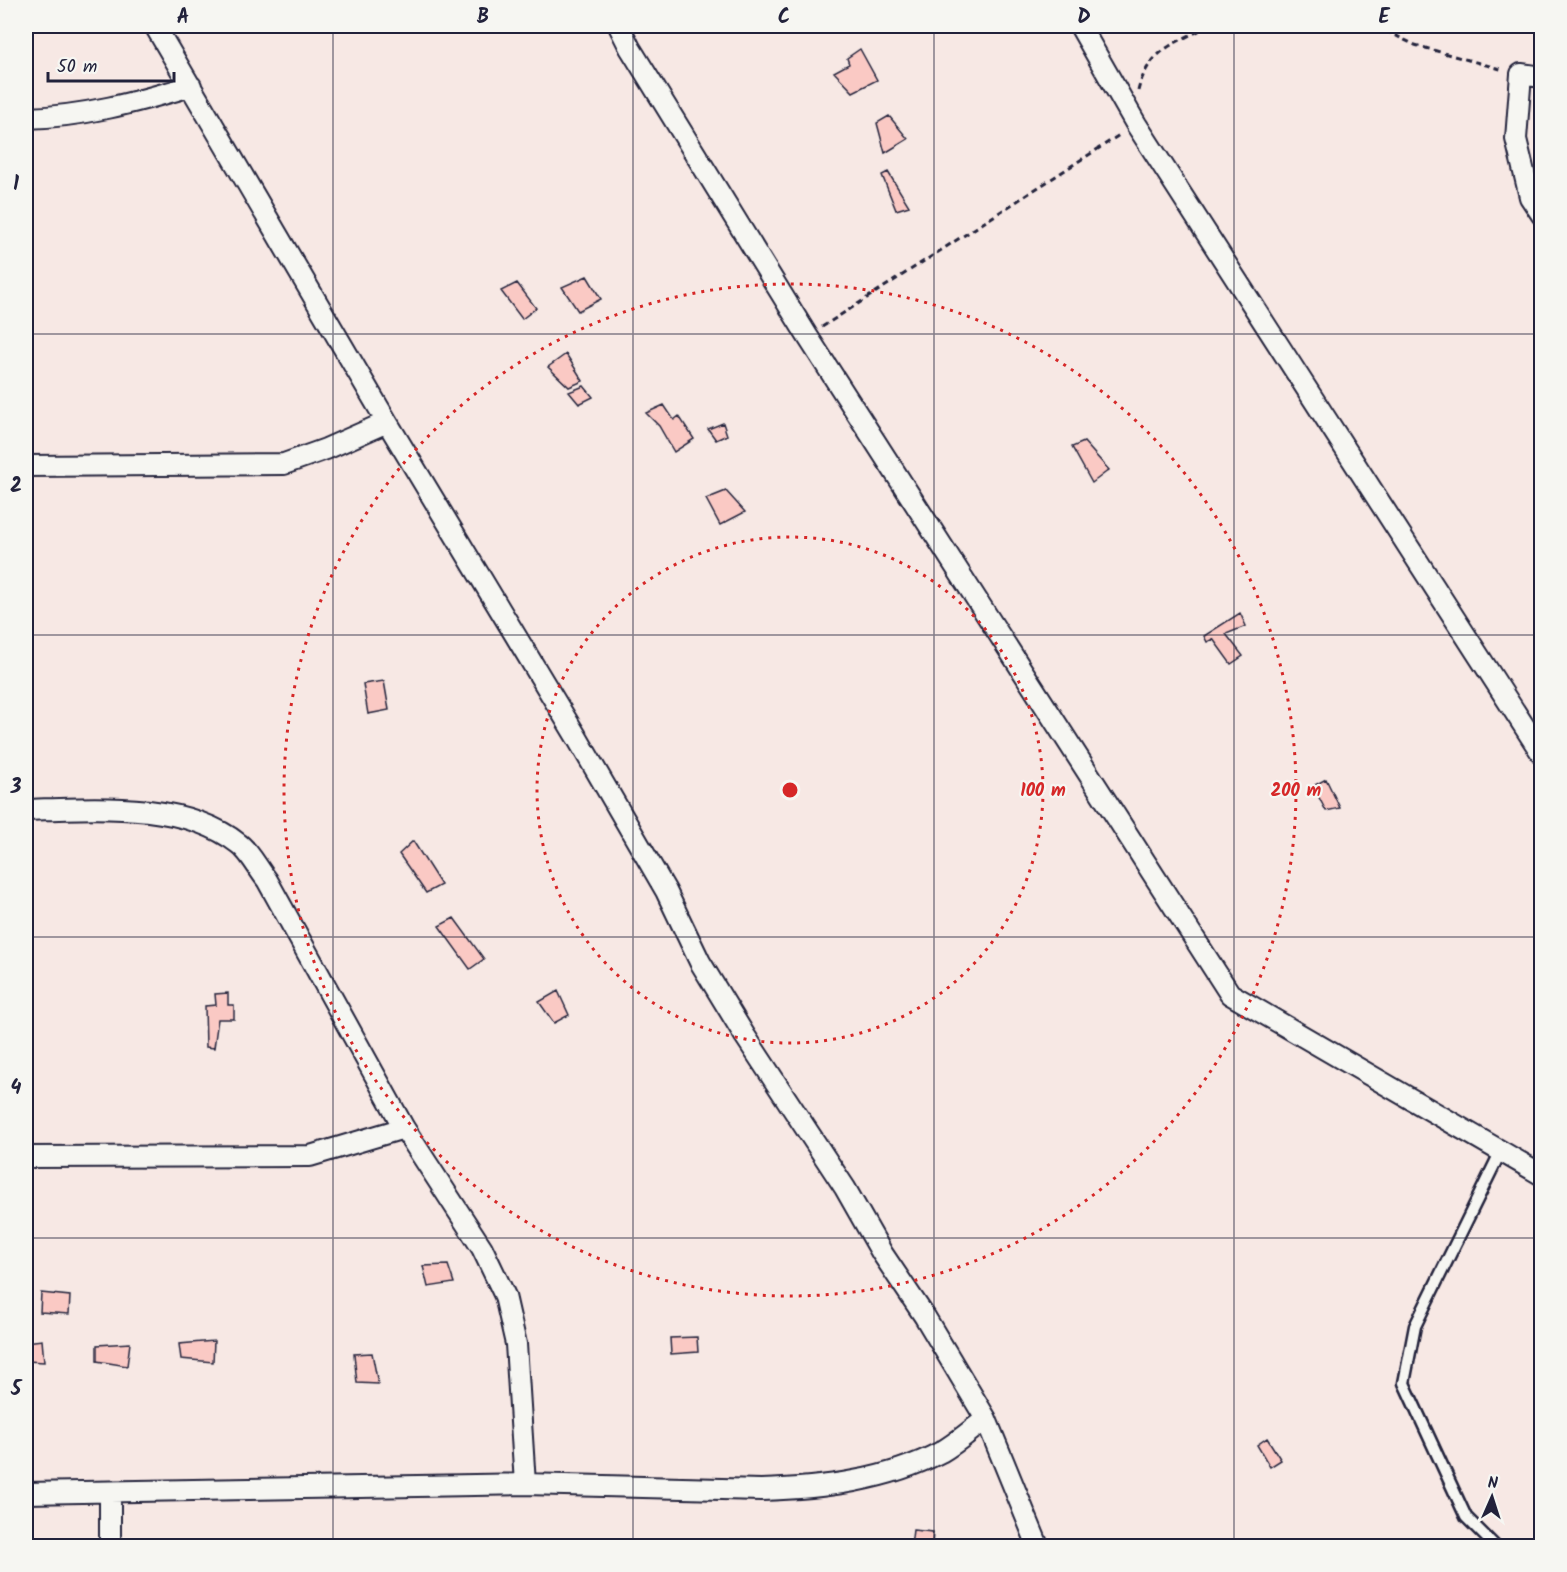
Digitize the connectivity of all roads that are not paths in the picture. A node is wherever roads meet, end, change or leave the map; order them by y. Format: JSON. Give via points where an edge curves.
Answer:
{"nodes":[{"id":1,"x":155,"y":26,"type":"edge"},
{"id":2,"x":619,"y":26,"type":"edge"},
{"id":3,"x":1080,"y":26,"type":"edge"},
{"id":4,"x":1542,"y":77,"type":"edge"},
{"id":5,"x":191,"y":86,"type":"junction"},
{"id":6,"x":26,"y":118,"type":"edge"},
{"id":7,"x":1542,"y":216,"type":"edge"},
{"id":8,"x":387,"y":422,"type":"junction"},
{"id":9,"x":26,"y":466,"type":"edge"},
{"id":10,"x":1542,"y":754,"type":"edge"},
{"id":11,"x":26,"y":810,"type":"edge"},
{"id":12,"x":404,"y":1128,"type":"junction"},
{"id":13,"x":1501,"y":1151,"type":"junction"},
{"id":14,"x":26,"y":1157,"type":"edge"},
{"id":15,"x":1542,"y":1175,"type":"edge"},
{"id":16,"x":986,"y":1419,"type":"junction"},
{"id":17,"x":525,"y":1484,"type":"junction"},
{"id":18,"x":26,"y":1493,"type":"edge"},
{"id":19,"x":110,"y":1493,"type":"junction"},
{"id":20,"x":110,"y":1546,"type":"edge"},
{"id":21,"x":1038,"y":1546,"type":"edge"},
{"id":22,"x":1495,"y":1546,"type":"edge"}],
"edges":[{"from":1,"to":5,"type":"street"},
{"from":2,"to":13,"type":"street","via":[[808,337],[1230,994]]},
{"from":3,"to":10,"type":"street","via":[[1136,124]]},
{"from":4,"to":7,"type":"street","via":[[1521,74],[1516,139],[1530,196]]},
{"from":5,"to":6,"type":"street","via":[[143,101],[56,117]]},
{"from":5,"to":8,"type":"street"},
{"from":8,"to":9,"type":"street","via":[[284,464]]},
{"from":8,"to":16,"type":"street","via":[[666,891],[705,971],[845,1188]]},
{"from":11,"to":12,"type":"street","via":[[163,813],[199,821],[240,844],[267,880]]},
{"from":12,"to":14,"type":"street","via":[[310,1156]]},
{"from":12,"to":17,"type":"street","via":[[482,1248],[505,1296],[516,1344]]},
{"from":13,"to":15,"type":"street"},
{"from":13,"to":22,"type":"lane","via":[[1415,1326],[1404,1383],[1466,1517]]},
{"from":16,"to":17,"type":"street","via":[[942,1451],[909,1466],[841,1484],[761,1490]]},
{"from":16,"to":21,"type":"street"},
{"from":17,"to":19,"type":"street"},
{"from":18,"to":19,"type":"street"},
{"from":19,"to":20,"type":"street"}]}
